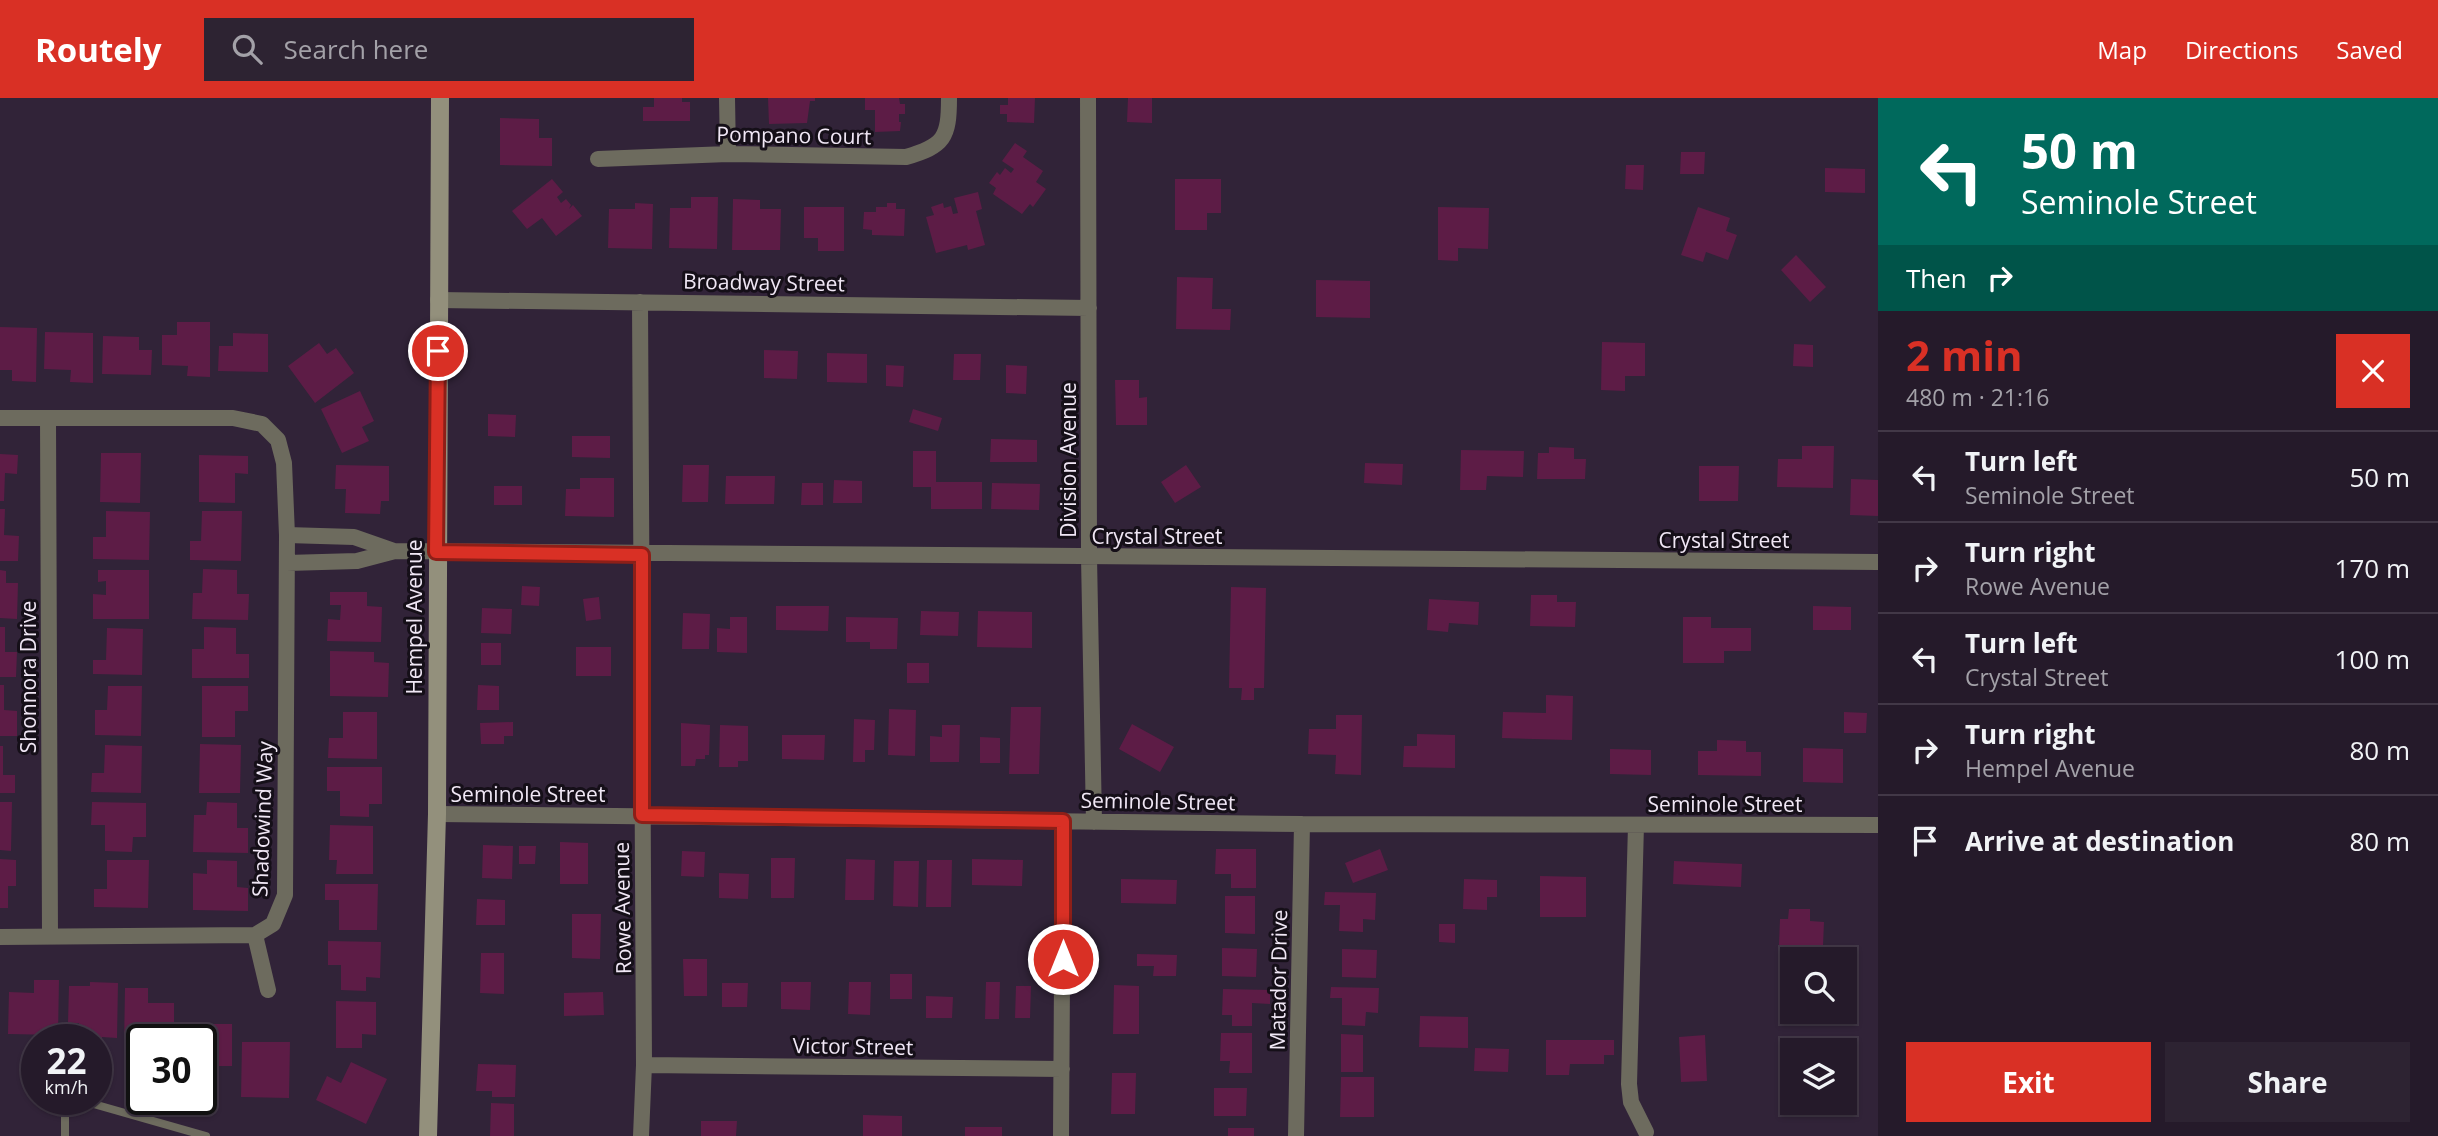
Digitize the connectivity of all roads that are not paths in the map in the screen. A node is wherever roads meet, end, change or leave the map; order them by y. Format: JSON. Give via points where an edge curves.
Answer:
{"nodes":[{"id":1,"x":440,"y":98,"type":"edge"},
{"id":2,"x":727,"y":98,"type":"edge"},
{"id":3,"x":949,"y":98,"type":"edge"},
{"id":4,"x":1088,"y":98,"type":"edge"},
{"id":5,"x":728,"y":154,"type":"junction"},
{"id":6,"x":598,"y":159,"type":"dead end"},
{"id":7,"x":438,"y":300,"type":"junction"},
{"id":8,"x":640,"y":302,"type":"junction"},
{"id":9,"x":1089,"y":308,"type":"junction"},
{"id":10,"x":0,"y":418,"type":"edge"},
{"id":11,"x":48,"y":418,"type":"junction"},
{"id":12,"x":287,"y":535,"type":"junction"},
{"id":13,"x":395,"y":551,"type":"junction"},
{"id":14,"x":436,"y":552,"type":"junction"},
{"id":15,"x":642,"y":555,"type":"junction"},
{"id":16,"x":1089,"y":557,"type":"junction"},
{"id":17,"x":1878,"y":562,"type":"edge"},
{"id":18,"x":286,"y":563,"type":"junction"},
{"id":19,"x":437,"y":814,"type":"junction"},
{"id":20,"x":642,"y":815,"type":"junction"},
{"id":21,"x":1063,"y":821,"type":"junction"},
{"id":22,"x":1094,"y":822,"type":"junction"},
{"id":23,"x":1301,"y":824,"type":"junction"},
{"id":24,"x":1636,"y":825,"type":"junction"},
{"id":25,"x":1878,"y":825,"type":"edge"},
{"id":26,"x":255,"y":935,"type":"junction"},
{"id":27,"x":50,"y":936,"type":"junction"},
{"id":28,"x":0,"y":937,"type":"edge"},
{"id":29,"x":268,"y":990,"type":"dead end"},
{"id":30,"x":644,"y":1065,"type":"junction"},
{"id":31,"x":1062,"y":1069,"type":"junction"},
{"id":32,"x":112,"y":1109,"type":"edge"},
{"id":33,"x":65,"y":1115,"type":"edge"},
{"id":34,"x":1646,"y":1132,"type":"dead end"},
{"id":35,"x":65,"y":1136,"type":"edge"},
{"id":36,"x":206,"y":1136,"type":"edge"},
{"id":37,"x":428,"y":1136,"type":"edge"},
{"id":38,"x":641,"y":1136,"type":"edge"},
{"id":39,"x":1061,"y":1136,"type":"edge"},
{"id":40,"x":1296,"y":1136,"type":"edge"}],
"edges":[{"from":1,"to":7,"type":"street","name":"Hempel Avenue"},
{"from":2,"to":5,"type":"street"},
{"from":3,"to":5,"type":"street","name":"Pompano Court","via":[[947,131],[932,150],[906,157]]},
{"from":4,"to":9,"type":"street","name":"Division Avenue"},
{"from":5,"to":6,"type":"street","name":"Pompano Court"},
{"from":7,"to":8,"type":"street","name":"Broadway Street"},
{"from":7,"to":14,"type":"street","name":"Hempel Avenue"},
{"from":8,"to":9,"type":"street","name":"Broadway Street"},
{"from":8,"to":15,"type":"street","name":"Rowe Avenue"},
{"from":9,"to":16,"type":"street","name":"Division Avenue"},
{"from":10,"to":11,"type":"street","name":"Shadowind Way"},
{"from":11,"to":12,"type":"street","name":"Shadowind Way","via":[[233,418],[262,424],[278,440],[284,463]]},
{"from":11,"to":27,"type":"street","name":"Shonnora Drive"},
{"from":12,"to":13,"type":"street","via":[[354,537]]},
{"from":12,"to":18,"type":"street","name":"Shadowind Way"},
{"from":13,"to":14,"type":"street"},
{"from":13,"to":18,"type":"street","via":[[357,562]]},
{"from":14,"to":15,"type":"street","name":"Crystal Street"},
{"from":14,"to":19,"type":"street","name":"Hempel Avenue"},
{"from":15,"to":16,"type":"street","name":"Crystal Street"},
{"from":15,"to":20,"type":"street","name":"Rowe Avenue"},
{"from":16,"to":17,"type":"street","name":"Crystal Street"},
{"from":16,"to":22,"type":"street","name":"Division Avenue"},
{"from":18,"to":26,"type":"street","name":"Shadowind Way","via":[[285,895],[274,924]]},
{"from":19,"to":20,"type":"street","name":"Seminole Street"},
{"from":19,"to":37,"type":"street","name":"Hempel Avenue"},
{"from":20,"to":21,"type":"street","name":"Seminole Street"},
{"from":20,"to":30,"type":"street","name":"Rowe Avenue"},
{"from":21,"to":22,"type":"street","name":"Seminole Street"},
{"from":21,"to":31,"type":"street"},
{"from":22,"to":23,"type":"street","name":"Seminole Street"},
{"from":23,"to":24,"type":"street","name":"Seminole Street"},
{"from":23,"to":40,"type":"street","name":"Matador Drive"},
{"from":24,"to":25,"type":"street","name":"Seminole Street"},
{"from":24,"to":34,"type":"street","via":[[1629,1084],[1631,1102]]},
{"from":26,"to":27,"type":"street"},
{"from":26,"to":29,"type":"street"},
{"from":27,"to":28,"type":"street"},
{"from":30,"to":31,"type":"street","name":"Victor Street"},
{"from":30,"to":38,"type":"street","name":"Rowe Avenue"},
{"from":31,"to":39,"type":"street"},
{"from":32,"to":36,"type":"lane"},
{"from":33,"to":35,"type":"lane"}]}
